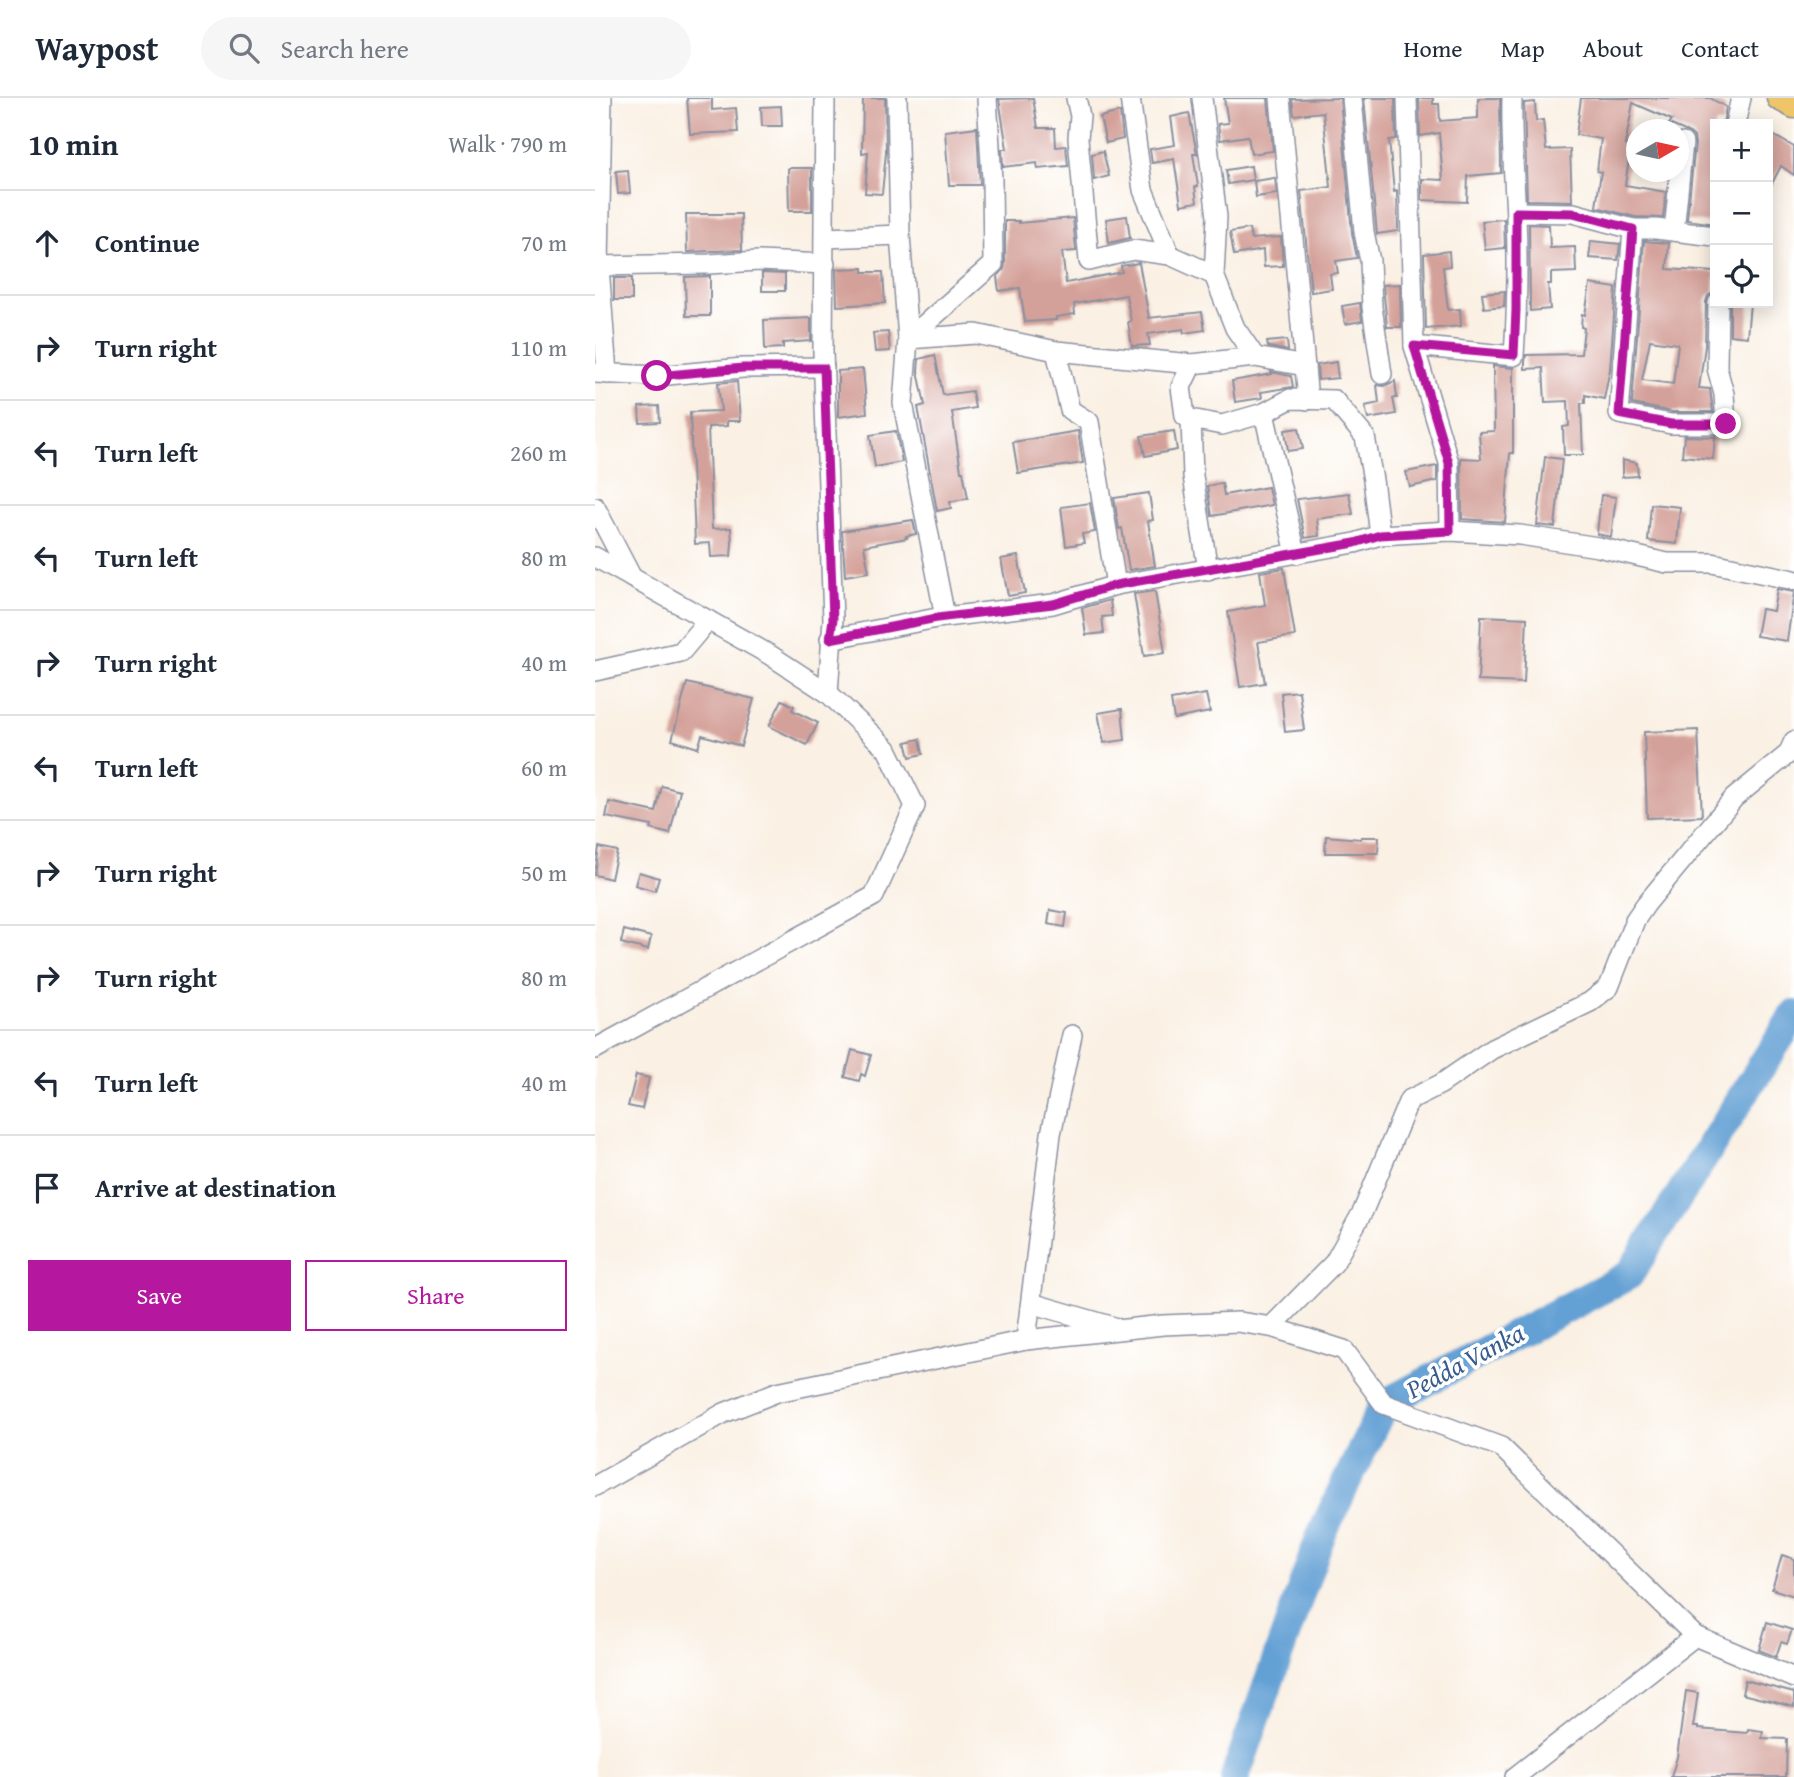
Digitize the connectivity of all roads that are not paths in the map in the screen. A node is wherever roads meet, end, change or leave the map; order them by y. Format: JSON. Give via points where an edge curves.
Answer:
{"nodes":[{"id":1,"x":602,"y":98,"type":"edge"},
{"id":2,"x":825,"y":98,"type":"edge"},
{"id":3,"x":897,"y":98,"type":"edge"},
{"id":4,"x":987,"y":98,"type":"edge"},
{"id":5,"x":1076,"y":98,"type":"edge"},
{"id":6,"x":1130,"y":98,"type":"edge"},
{"id":7,"x":1202,"y":98,"type":"edge"},
{"id":8,"x":1280,"y":98,"type":"edge"},
{"id":9,"x":1352,"y":98,"type":"edge"},
{"id":10,"x":1407,"y":98,"type":"edge"},
{"id":11,"x":1512,"y":98,"type":"edge"},
{"id":12,"x":1741,"y":98,"type":"edge"},
{"id":13,"x":1779,"y":98,"type":"edge"},
{"id":14,"x":1794,"y":106,"type":"edge"},
{"id":15,"x":1736,"y":119,"type":"edge"},
{"id":16,"x":1679,"y":182,"type":"edge"},
{"id":17,"x":1516,"y":212,"type":"junction"},
{"id":18,"x":1633,"y":229,"type":"junction"},
{"id":19,"x":1674,"y":231,"type":"junction"},
{"id":20,"x":900,"y":235,"type":"junction"},
{"id":21,"x":1710,"y":235,"type":"edge"},
{"id":22,"x":825,"y":238,"type":"junction"},
{"id":23,"x":1170,"y":255,"type":"junction"},
{"id":24,"x":825,"y":264,"type":"junction"},
{"id":25,"x":597,"y":266,"type":"edge"},
{"id":26,"x":1214,"y":275,"type":"junction"},
{"id":27,"x":1718,"y":308,"type":"edge"},
{"id":28,"x":908,"y":339,"type":"junction"},
{"id":29,"x":1414,"y":346,"type":"junction"},
{"id":30,"x":1056,"y":351,"type":"junction"},
{"id":31,"x":1255,"y":356,"type":"junction"},
{"id":32,"x":1192,"y":364,"type":"junction"},
{"id":33,"x":1305,"y":366,"type":"junction"},
{"id":34,"x":824,"y":368,"type":"junction"},
{"id":35,"x":601,"y":373,"type":"edge"},
{"id":36,"x":1382,"y":374,"type":"dead end"},
{"id":37,"x":1308,"y":400,"type":"junction"},
{"id":38,"x":1264,"y":413,"type":"junction"},
{"id":39,"x":1191,"y":419,"type":"junction"},
{"id":40,"x":595,"y":507,"type":"edge"},
{"id":41,"x":1450,"y":531,"type":"junction"},
{"id":42,"x":1380,"y":535,"type":"junction"},
{"id":43,"x":1296,"y":554,"type":"junction"},
{"id":44,"x":595,"y":558,"type":"edge"},
{"id":45,"x":1208,"y":570,"type":"junction"},
{"id":46,"x":632,"y":578,"type":"junction"},
{"id":47,"x":1794,"y":580,"type":"edge"},
{"id":48,"x":1116,"y":585,"type":"junction"},
{"id":49,"x":945,"y":617,"type":"junction"},
{"id":50,"x":708,"y":620,"type":"junction"},
{"id":51,"x":830,"y":639,"type":"junction"},
{"id":52,"x":595,"y":671,"type":"edge"},
{"id":53,"x":828,"y":693,"type":"junction"},
{"id":54,"x":1794,"y":741,"type":"edge"},
{"id":55,"x":1072,"y":1035,"type":"dead end"},
{"id":56,"x":595,"y":1049,"type":"edge"},
{"id":57,"x":1031,"y":1303,"type":"junction"},
{"id":58,"x":1271,"y":1327,"type":"junction"},
{"id":59,"x":1125,"y":1331,"type":"junction"},
{"id":60,"x":1026,"y":1340,"type":"junction"},
{"id":61,"x":595,"y":1486,"type":"edge"},
{"id":62,"x":1695,"y":1636,"type":"junction"},
{"id":63,"x":1794,"y":1678,"type":"edge"},
{"id":64,"x":1515,"y":1777,"type":"edge"}],
"edges":[{"from":1,"to":25,"type":"street"},
{"from":2,"to":22,"type":"street"},
{"from":3,"to":20,"type":"street"},
{"from":4,"to":28,"type":"street","via":[[993,264]]},
{"from":5,"to":23,"type":"street","via":[[1089,261],[1133,250]]},
{"from":6,"to":23,"type":"street","via":[[1143,190]]},
{"from":7,"to":26,"type":"street","via":[[1217,217]]},
{"from":8,"to":33,"type":"street"},
{"from":9,"to":36,"type":"street"},
{"from":10,"to":29,"type":"street"},
{"from":11,"to":17,"type":"street"},
{"from":12,"to":15,"type":"street"},
{"from":13,"to":14,"type":"main road"},
{"from":16,"to":19,"type":"street"},
{"from":17,"to":18,"type":"street","via":[[1573,213]]},
{"from":17,"to":29,"type":"street","via":[[1514,355]]},
{"from":18,"to":19,"type":"street"},
{"from":18,"to":27,"type":"street","via":[[1619,414],[1671,424],[1726,424],[1717,368]]},
{"from":19,"to":21,"type":"street"},
{"from":20,"to":22,"type":"street"},
{"from":20,"to":28,"type":"street"},
{"from":22,"to":24,"type":"street"},
{"from":23,"to":26,"type":"street"},
{"from":24,"to":25,"type":"street","via":[[759,261]]},
{"from":24,"to":34,"type":"street"},
{"from":25,"to":35,"type":"street"},
{"from":26,"to":31,"type":"street","via":[[1235,328]]},
{"from":28,"to":30,"type":"street","via":[[976,334]]},
{"from":28,"to":49,"type":"street","via":[[903,403]]},
{"from":29,"to":41,"type":"street","via":[[1449,463]]},
{"from":30,"to":32,"type":"street"},
{"from":30,"to":48,"type":"street","via":[[1070,410],[1089,422]]},
{"from":31,"to":32,"type":"street"},
{"from":31,"to":33,"type":"street"},
{"from":32,"to":39,"type":"street","via":[[1181,387],[1185,416]]},
{"from":33,"to":37,"type":"street"},
{"from":34,"to":35,"type":"street","via":[[743,368],[657,376]]},
{"from":34,"to":51,"type":"street"},
{"from":37,"to":38,"type":"street","via":[[1290,400]]},
{"from":37,"to":42,"type":"street","via":[[1334,400],[1365,437]]},
{"from":38,"to":39,"type":"street","via":[[1222,425]]},
{"from":38,"to":43,"type":"street"},
{"from":39,"to":45,"type":"street","via":[[1193,476]]},
{"from":40,"to":46,"type":"street"},
{"from":41,"to":42,"type":"street"},
{"from":41,"to":47,"type":"street","via":[[1520,535],[1667,563],[1712,563]]},
{"from":42,"to":43,"type":"street"},
{"from":43,"to":45,"type":"street"},
{"from":44,"to":46,"type":"street"},
{"from":45,"to":48,"type":"street"},
{"from":46,"to":50,"type":"street"},
{"from":48,"to":49,"type":"street","via":[[1053,604]]},
{"from":49,"to":51,"type":"street"},
{"from":50,"to":52,"type":"street","via":[[681,652]]},
{"from":50,"to":53,"type":"street"},
{"from":51,"to":53,"type":"street"},
{"from":53,"to":56,"type":"street","via":[[887,749],[915,806],[874,896]]},
{"from":54,"to":58,"type":"street","via":[[1788,754],[1734,798],[1646,904],[1635,920],[1609,987],[1590,1002],[1492,1049],[1409,1100],[1363,1211],[1333,1263]]},
{"from":55,"to":57,"type":"street","via":[[1051,1134]]},
{"from":57,"to":59,"type":"street"},
{"from":57,"to":60,"type":"street"},
{"from":58,"to":59,"type":"street","via":[[1237,1322]]},
{"from":58,"to":62,"type":"street","via":[[1344,1350],[1384,1404],[1501,1447]]},
{"from":59,"to":60,"type":"street"},
{"from":60,"to":61,"type":"street","via":[[777,1392],[724,1413]]},
{"from":62,"to":63,"type":"street"},
{"from":62,"to":64,"type":"street"}]}
